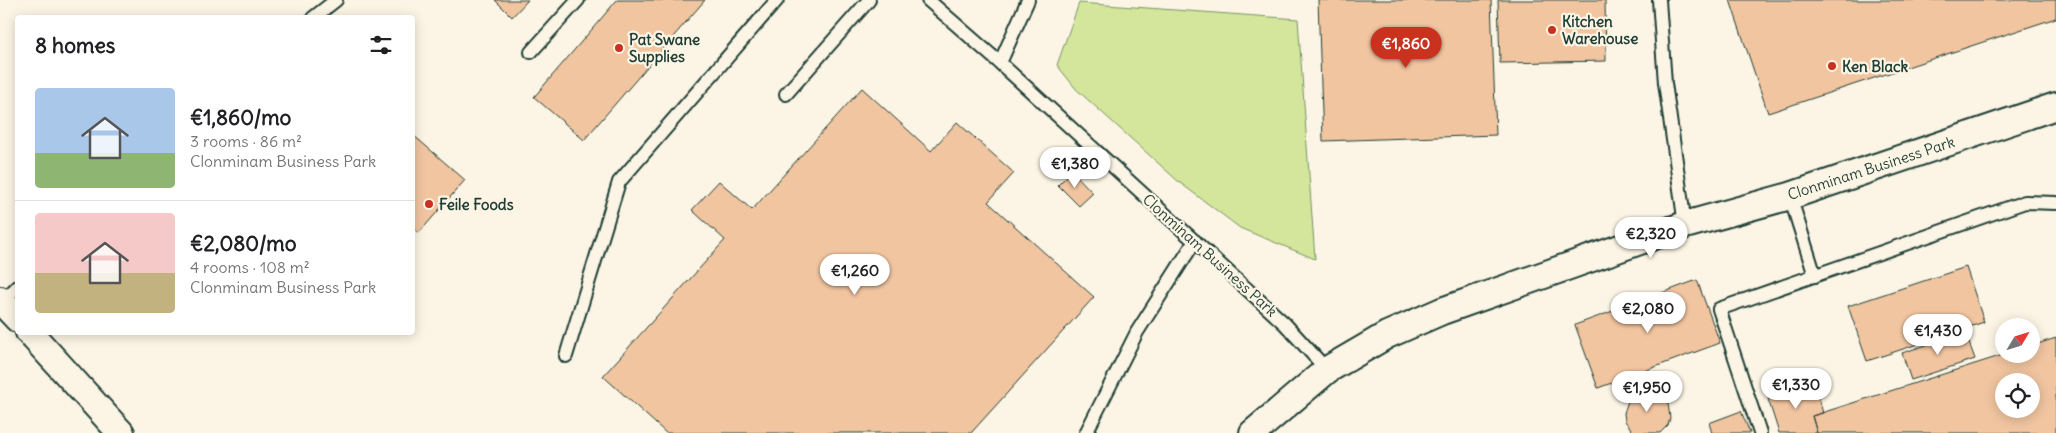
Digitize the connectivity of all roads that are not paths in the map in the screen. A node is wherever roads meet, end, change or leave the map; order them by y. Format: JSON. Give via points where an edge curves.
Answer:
{"nodes":[{"id":1,"x":336,"y":0,"type":"edge"},
{"id":2,"x":578,"y":0,"type":"edge"},
{"id":3,"x":777,"y":0,"type":"edge"},
{"id":4,"x":869,"y":0,"type":"edge"},
{"id":5,"x":928,"y":0,"type":"edge"},
{"id":6,"x":1028,"y":0,"type":"edge"},
{"id":7,"x":1659,"y":0,"type":"edge"},
{"id":8,"x":317,"y":15,"type":"edge"},
{"id":9,"x":530,"y":52,"type":"dead end"},
{"id":10,"x":1000,"y":63,"type":"junction"},
{"id":11,"x":786,"y":94,"type":"dead end"},
{"id":12,"x":2056,"y":106,"type":"edge"},
{"id":13,"x":1790,"y":196,"type":"junction"},
{"id":14,"x":2056,"y":203,"type":"edge"},
{"id":15,"x":1685,"y":225,"type":"junction"},
{"id":16,"x":1196,"y":241,"type":"junction"},
{"id":17,"x":1815,"y":276,"type":"junction"},
{"id":18,"x":33,"y":335,"type":"edge"},
{"id":19,"x":566,"y":356,"type":"dead end"},
{"id":20,"x":1327,"y":370,"type":"junction"},
{"id":21,"x":120,"y":433,"type":"edge"},
{"id":22,"x":1086,"y":433,"type":"edge"},
{"id":23,"x":1253,"y":433,"type":"edge"},
{"id":24,"x":1760,"y":433,"type":"edge"}],
"edges":[{"from":1,"to":8,"type":"lane"},
{"from":2,"to":9,"type":"lane"},
{"from":3,"to":19,"type":"lane","via":[[619,182]]},
{"from":4,"to":11,"type":"lane"},
{"from":5,"to":10,"type":"lane","name":"Clonminam Business Park"},
{"from":6,"to":10,"type":"lane"},
{"from":7,"to":15,"type":"lane","via":[[1665,83]]},
{"from":10,"to":16,"type":"lane","name":"Clonminam Business Park"},
{"from":12,"to":13,"type":"street","name":"Clonminam Business Park"},
{"from":13,"to":15,"type":"street","name":"Clonminam Business Park"},
{"from":13,"to":17,"type":"lane"},
{"from":14,"to":17,"type":"lane","via":[[2025,202]]},
{"from":15,"to":20,"type":"street","name":"Clonminam Business Park","via":[[1442,311],[1387,335]]},
{"from":16,"to":20,"type":"lane","name":"Clonminam Business Park","via":[[1286,324]]},
{"from":16,"to":22,"type":"lane","via":[[1137,332]]},
{"from":17,"to":24,"type":"lane","via":[[1719,310]]},
{"from":18,"to":21,"type":"street"},
{"from":20,"to":23,"type":"street","name":"Clonminam Business Park"}]}
